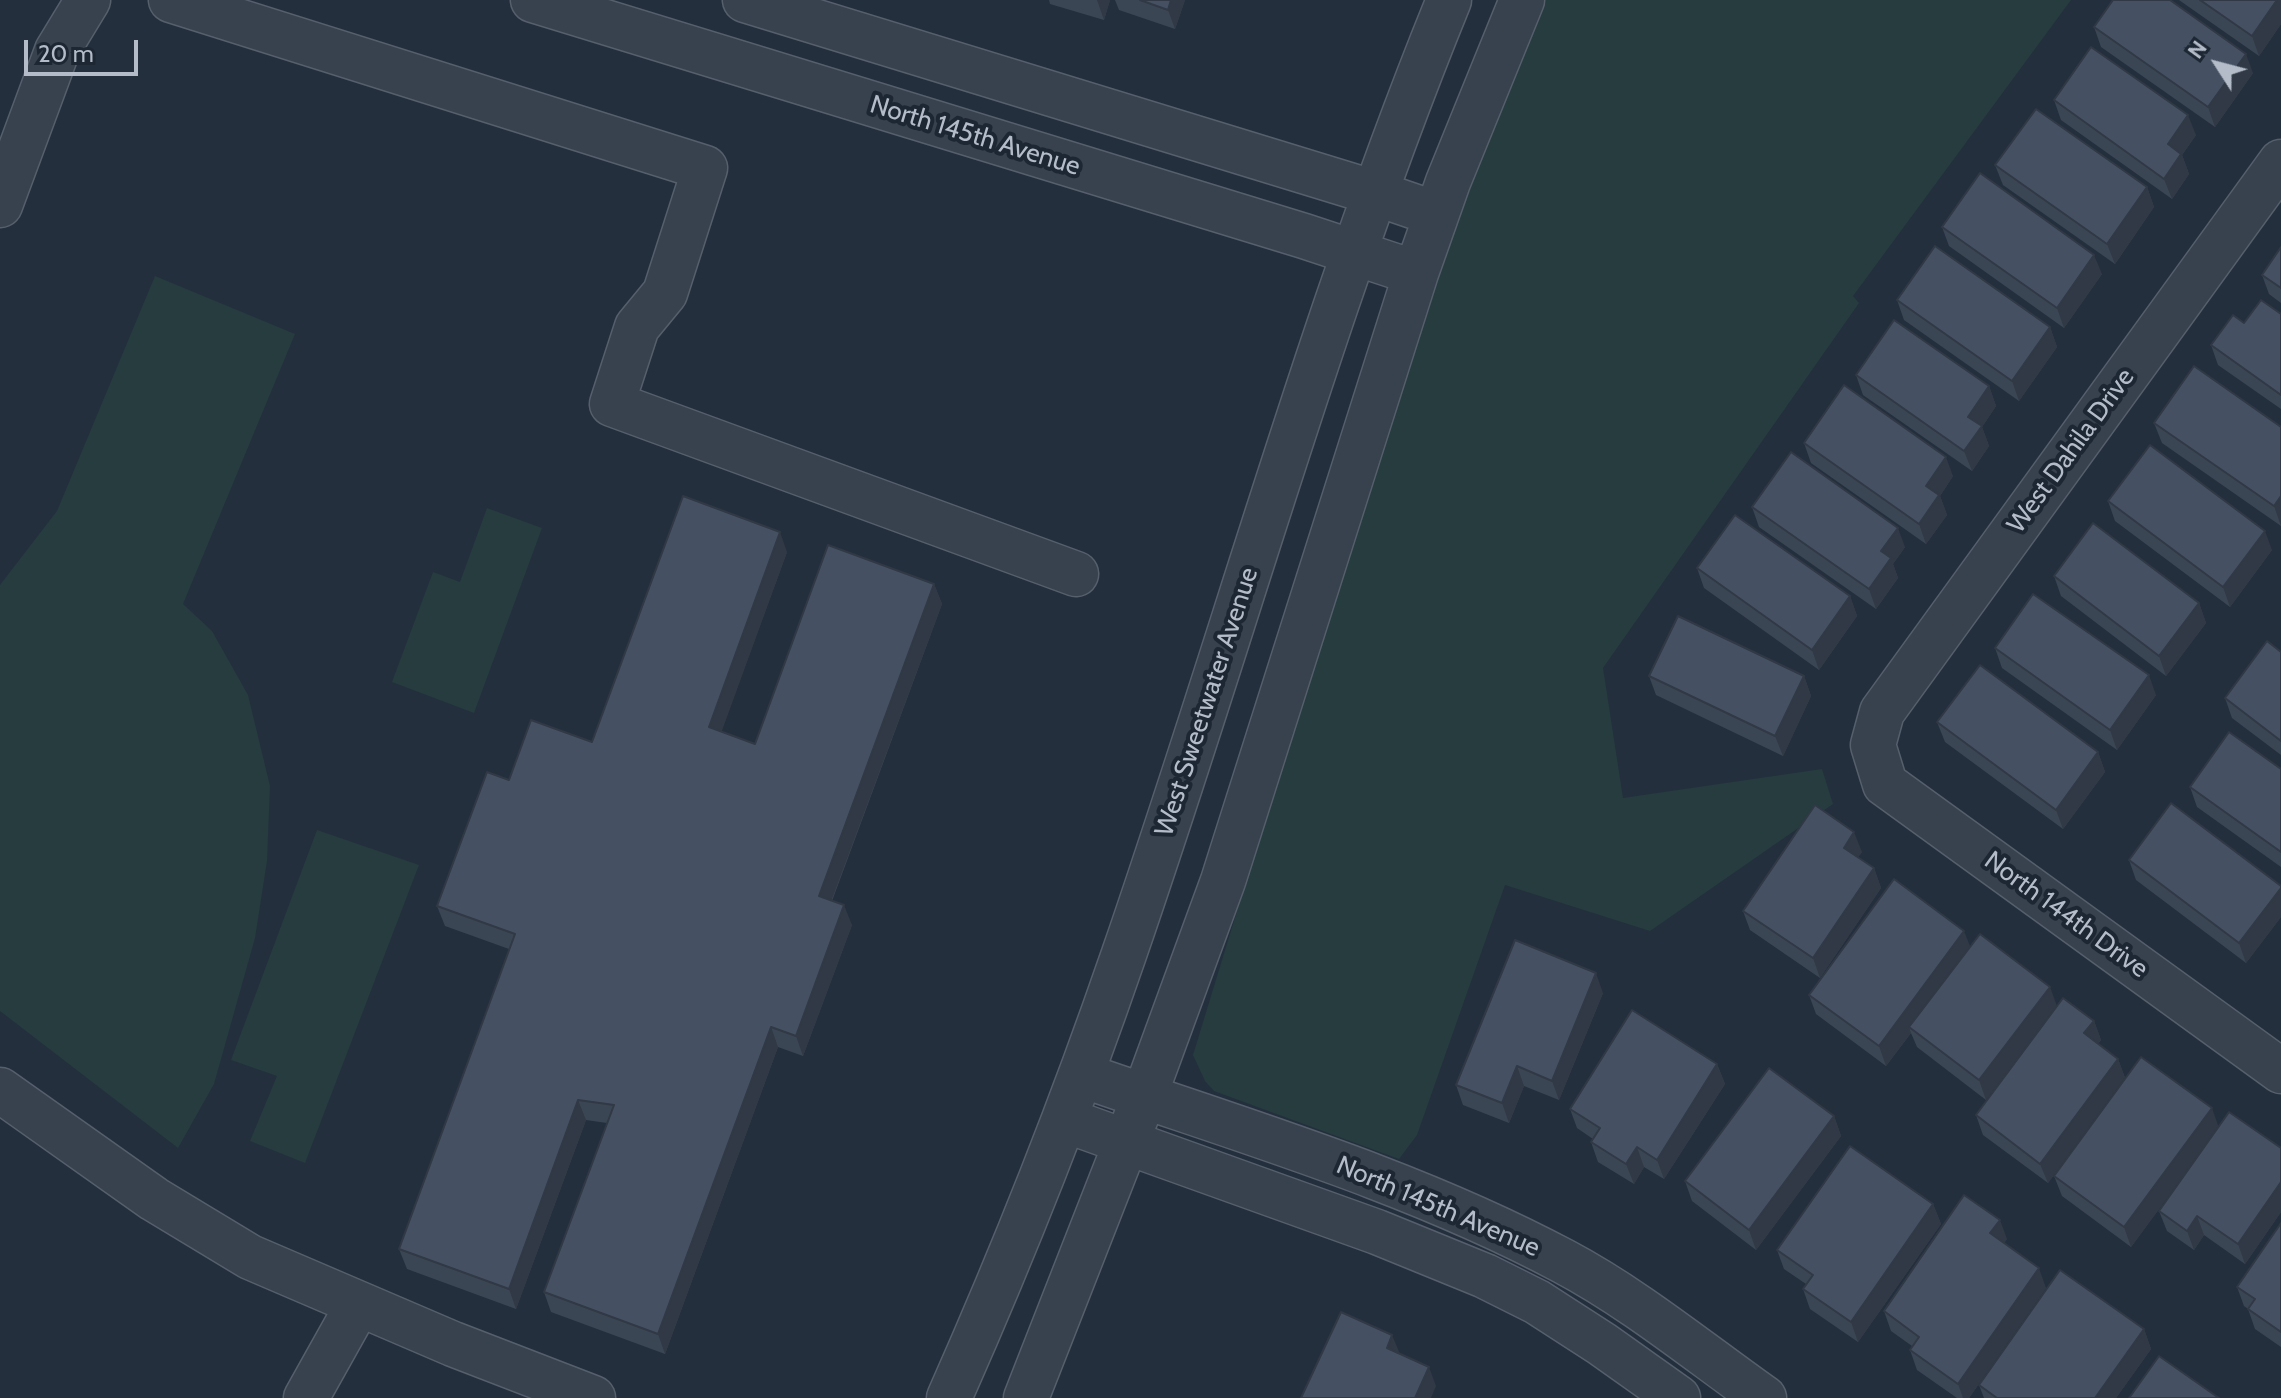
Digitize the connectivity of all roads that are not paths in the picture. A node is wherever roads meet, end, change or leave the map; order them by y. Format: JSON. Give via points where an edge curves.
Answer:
{"nodes":[{"id":1,"x":88,"y":0,"type":"edge"},
{"id":2,"x":171,"y":0,"type":"edge"},
{"id":3,"x":533,"y":0,"type":"edge"},
{"id":4,"x":745,"y":0,"type":"edge"},
{"id":5,"x":1449,"y":0,"type":"edge"},
{"id":6,"x":1522,"y":0,"type":"edge"},
{"id":7,"x":2281,"y":162,"type":"edge"},
{"id":8,"x":1375,"y":193,"type":"junction"},
{"id":9,"x":0,"y":205,"type":"edge"},
{"id":10,"x":1436,"y":214,"type":"junction"},
{"id":11,"x":1354,"y":252,"type":"junction"},
{"id":12,"x":1416,"y":273,"type":"junction"},
{"id":13,"x":1076,"y":574,"type":"dead end"},
{"id":14,"x":1873,"y":745,"type":"joint"},
{"id":15,"x":2275,"y":1054,"type":"edge"},
{"id":16,"x":1082,"y":1075,"type":"junction"},
{"id":17,"x":0,"y":1090,"type":"edge"},
{"id":18,"x":1144,"y":1097,"type":"junction"},
{"id":19,"x":1065,"y":1120,"type":"junction"},
{"id":20,"x":1126,"y":1142,"type":"junction"},
{"id":21,"x":358,"y":1305,"type":"junction"},
{"id":22,"x":306,"y":1398,"type":"edge"},
{"id":23,"x":593,"y":1398,"type":"edge"},
{"id":24,"x":949,"y":1398,"type":"edge"},
{"id":25,"x":1026,"y":1398,"type":"edge"},
{"id":26,"x":1678,"y":1398,"type":"edge"},
{"id":27,"x":1764,"y":1398,"type":"edge"}],
"edges":[{"from":1,"to":9,"type":"street","via":[[57,51]]},
{"from":2,"to":13,"type":"street","via":[[705,168],[665,293],[637,327],[612,404]]},
{"from":3,"to":11,"type":"street","name":"North 145th Avenue"},
{"from":4,"to":8,"type":"street"},
{"from":5,"to":8,"type":"street","name":"West Sweetwater Avenue"},
{"from":6,"to":10,"type":"street"},
{"from":7,"to":14,"type":"street","name":"West Dahila Drive","via":[[1882,712]]},
{"from":8,"to":10,"type":"street"},
{"from":8,"to":11,"type":"street","name":"West Sweetwater Avenue"},
{"from":10,"to":12,"type":"street"},
{"from":11,"to":12,"type":"street","name":"North 145th Avenue"},
{"from":11,"to":16,"type":"street","name":"West Sweetwater Avenue"},
{"from":12,"to":18,"type":"street","via":[[1223,881]]},
{"from":14,"to":15,"type":"street","name":"North 144th Drive","via":[[1885,784]]},
{"from":16,"to":18,"type":"street","name":"North 145th Avenue"},
{"from":16,"to":19,"type":"street","name":"West Sweetwater Avenue"},
{"from":17,"to":21,"type":"street","via":[[195,1225],[250,1257]]},
{"from":18,"to":20,"type":"street"},
{"from":18,"to":27,"type":"street","name":"North 145th Avenue","via":[[1473,1216],[1602,1282]]},
{"from":19,"to":20,"type":"street","name":"North 145th Avenue"},
{"from":19,"to":24,"type":"street","name":"West Sweetwater Avenue"},
{"from":20,"to":25,"type":"street"},
{"from":20,"to":26,"type":"street","name":"North 145th Avenue","via":[[1485,1276],[1537,1302]]},
{"from":21,"to":22,"type":"street"},
{"from":21,"to":23,"type":"street"}]}
